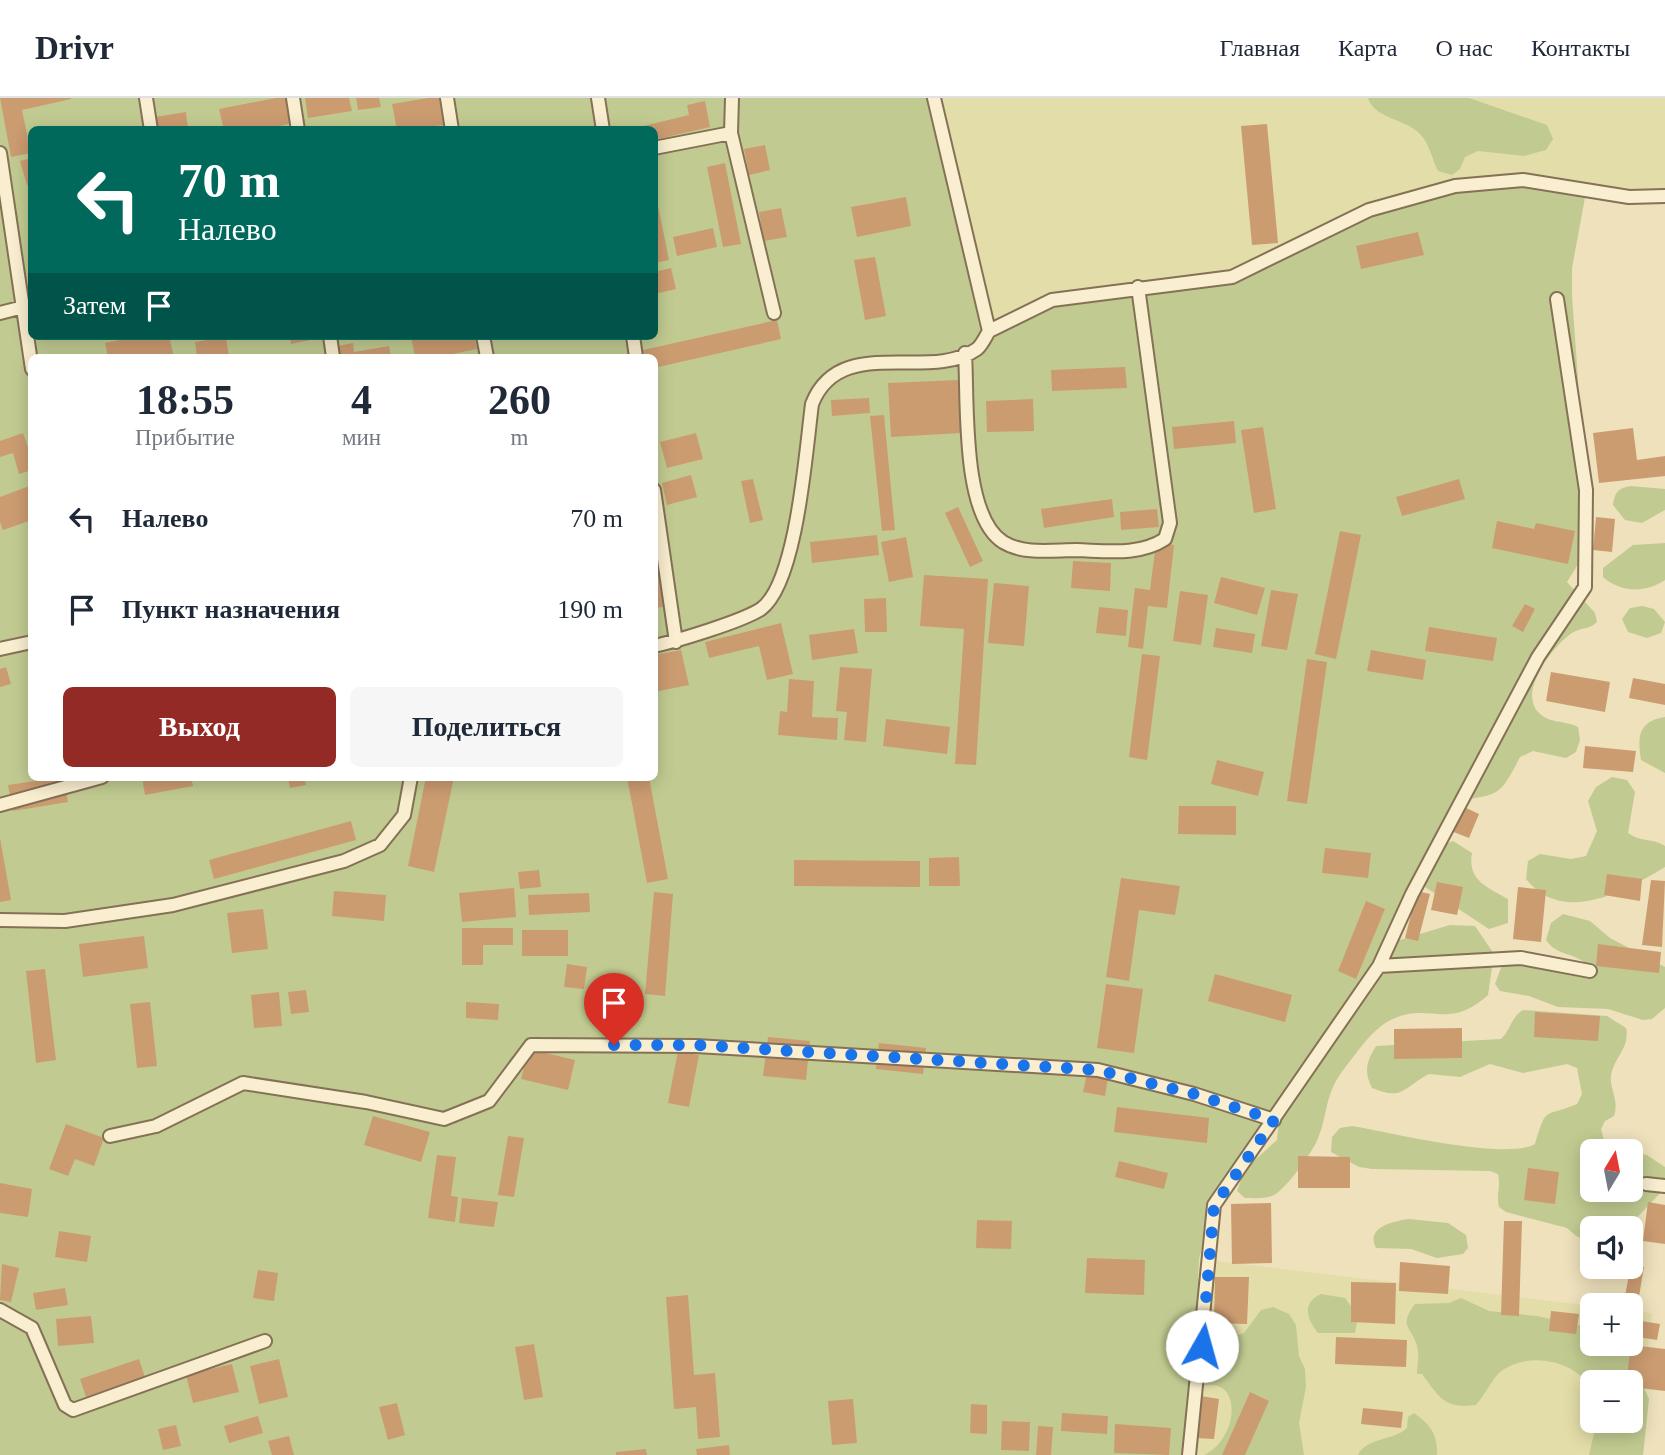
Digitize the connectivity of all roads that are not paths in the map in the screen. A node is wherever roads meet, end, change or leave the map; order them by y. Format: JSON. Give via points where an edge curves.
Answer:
{"nodes":[{"id":1,"x":146,"y":98,"type":"edge"},
{"id":2,"x":293,"y":98,"type":"edge"},
{"id":3,"x":447,"y":98,"type":"edge"},
{"id":4,"x":598,"y":98,"type":"edge"},
{"id":5,"x":732,"y":98,"type":"edge"},
{"id":6,"x":934,"y":98,"type":"edge"},
{"id":7,"x":150,"y":126,"type":"edge"},
{"id":8,"x":297,"y":126,"type":"edge"},
{"id":9,"x":451,"y":126,"type":"edge"},
{"id":10,"x":602,"y":126,"type":"edge"},
{"id":11,"x":731,"y":132,"type":"junction"},
{"id":12,"x":658,"y":147,"type":"edge"},
{"id":13,"x":0,"y":153,"type":"edge"},
{"id":14,"x":1665,"y":196,"type":"edge"},
{"id":15,"x":1138,"y":287,"type":"junction"},
{"id":16,"x":1557,"y":299,"type":"dead end"},
{"id":17,"x":27,"y":306,"type":"edge"},
{"id":18,"x":0,"y":313,"type":"edge"},
{"id":19,"x":775,"y":313,"type":"dead end"},
{"id":20,"x":989,"y":331,"type":"junction"},
{"id":21,"x":965,"y":353,"type":"junction"},
{"id":22,"x":658,"y":518,"type":"edge"},
{"id":23,"x":676,"y":642,"type":"junction"},
{"id":24,"x":28,"y":643,"type":"edge"},
{"id":25,"x":658,"y":645,"type":"edge"},
{"id":26,"x":0,"y":649,"type":"edge"},
{"id":27,"x":87,"y":781,"type":"edge"},
{"id":28,"x":410,"y":781,"type":"edge"},
{"id":29,"x":0,"y":805,"type":"edge"},
{"id":30,"x":0,"y":920,"type":"edge"},
{"id":31,"x":1379,"y":966,"type":"junction"},
{"id":32,"x":1590,"y":971,"type":"dead end"},
{"id":33,"x":1274,"y":1120,"type":"junction"},
{"id":34,"x":110,"y":1136,"type":"dead end"},
{"id":35,"x":1646,"y":1184,"type":"dead end"},
{"id":36,"x":1665,"y":1186,"type":"edge"},
{"id":37,"x":0,"y":1310,"type":"edge"},
{"id":38,"x":265,"y":1341,"type":"dead end"},
{"id":39,"x":1189,"y":1455,"type":"edge"}],
"edges":[{"from":1,"to":7,"type":"lane"},
{"from":2,"to":8,"type":"lane"},
{"from":3,"to":9,"type":"lane"},
{"from":4,"to":10,"type":"lane"},
{"from":5,"to":11,"type":"lane"},
{"from":6,"to":20,"type":"lane"},
{"from":11,"to":12,"type":"lane"},
{"from":11,"to":19,"type":"lane"},
{"from":13,"to":17,"type":"lane"},
{"from":14,"to":15,"type":"lane","via":[[1629,197],[1523,180],[1455,186],[1369,210],[1232,277]]},
{"from":15,"to":20,"type":"lane","via":[[1052,300]]},
{"from":15,"to":21,"type":"lane","via":[[1170,523],[1165,539],[1143,551],[1031,550],[1009,544],[991,531],[973,488]]},
{"from":16,"to":31,"type":"lane","via":[[1586,490],[1585,587],[1538,657],[1412,894]]},
{"from":17,"to":18,"type":"lane"},
{"from":20,"to":21,"type":"lane","via":[[978,348]]},
{"from":21,"to":23,"type":"lane","via":[[951,359],[859,365],[820,386],[812,404],[792,543],[779,588],[761,609]]},
{"from":22,"to":23,"type":"lane"},
{"from":23,"to":25,"type":"lane"},
{"from":24,"to":26,"type":"lane"},
{"from":27,"to":29,"type":"lane"},
{"from":28,"to":30,"type":"lane","via":[[404,815],[380,845],[344,861],[173,905],[65,920]]},
{"from":31,"to":32,"type":"lane","via":[[1521,958]]},
{"from":31,"to":33,"type":"lane"},
{"from":33,"to":34,"type":"lane","via":[[1098,1070],[696,1045],[531,1045],[489,1101],[444,1119],[243,1083],[156,1126]]},
{"from":33,"to":39,"type":"lane","via":[[1214,1206]]},
{"from":35,"to":36,"type":"lane"},
{"from":37,"to":38,"type":"lane","via":[[32,1328],[65,1405],[73,1410]]}]}
